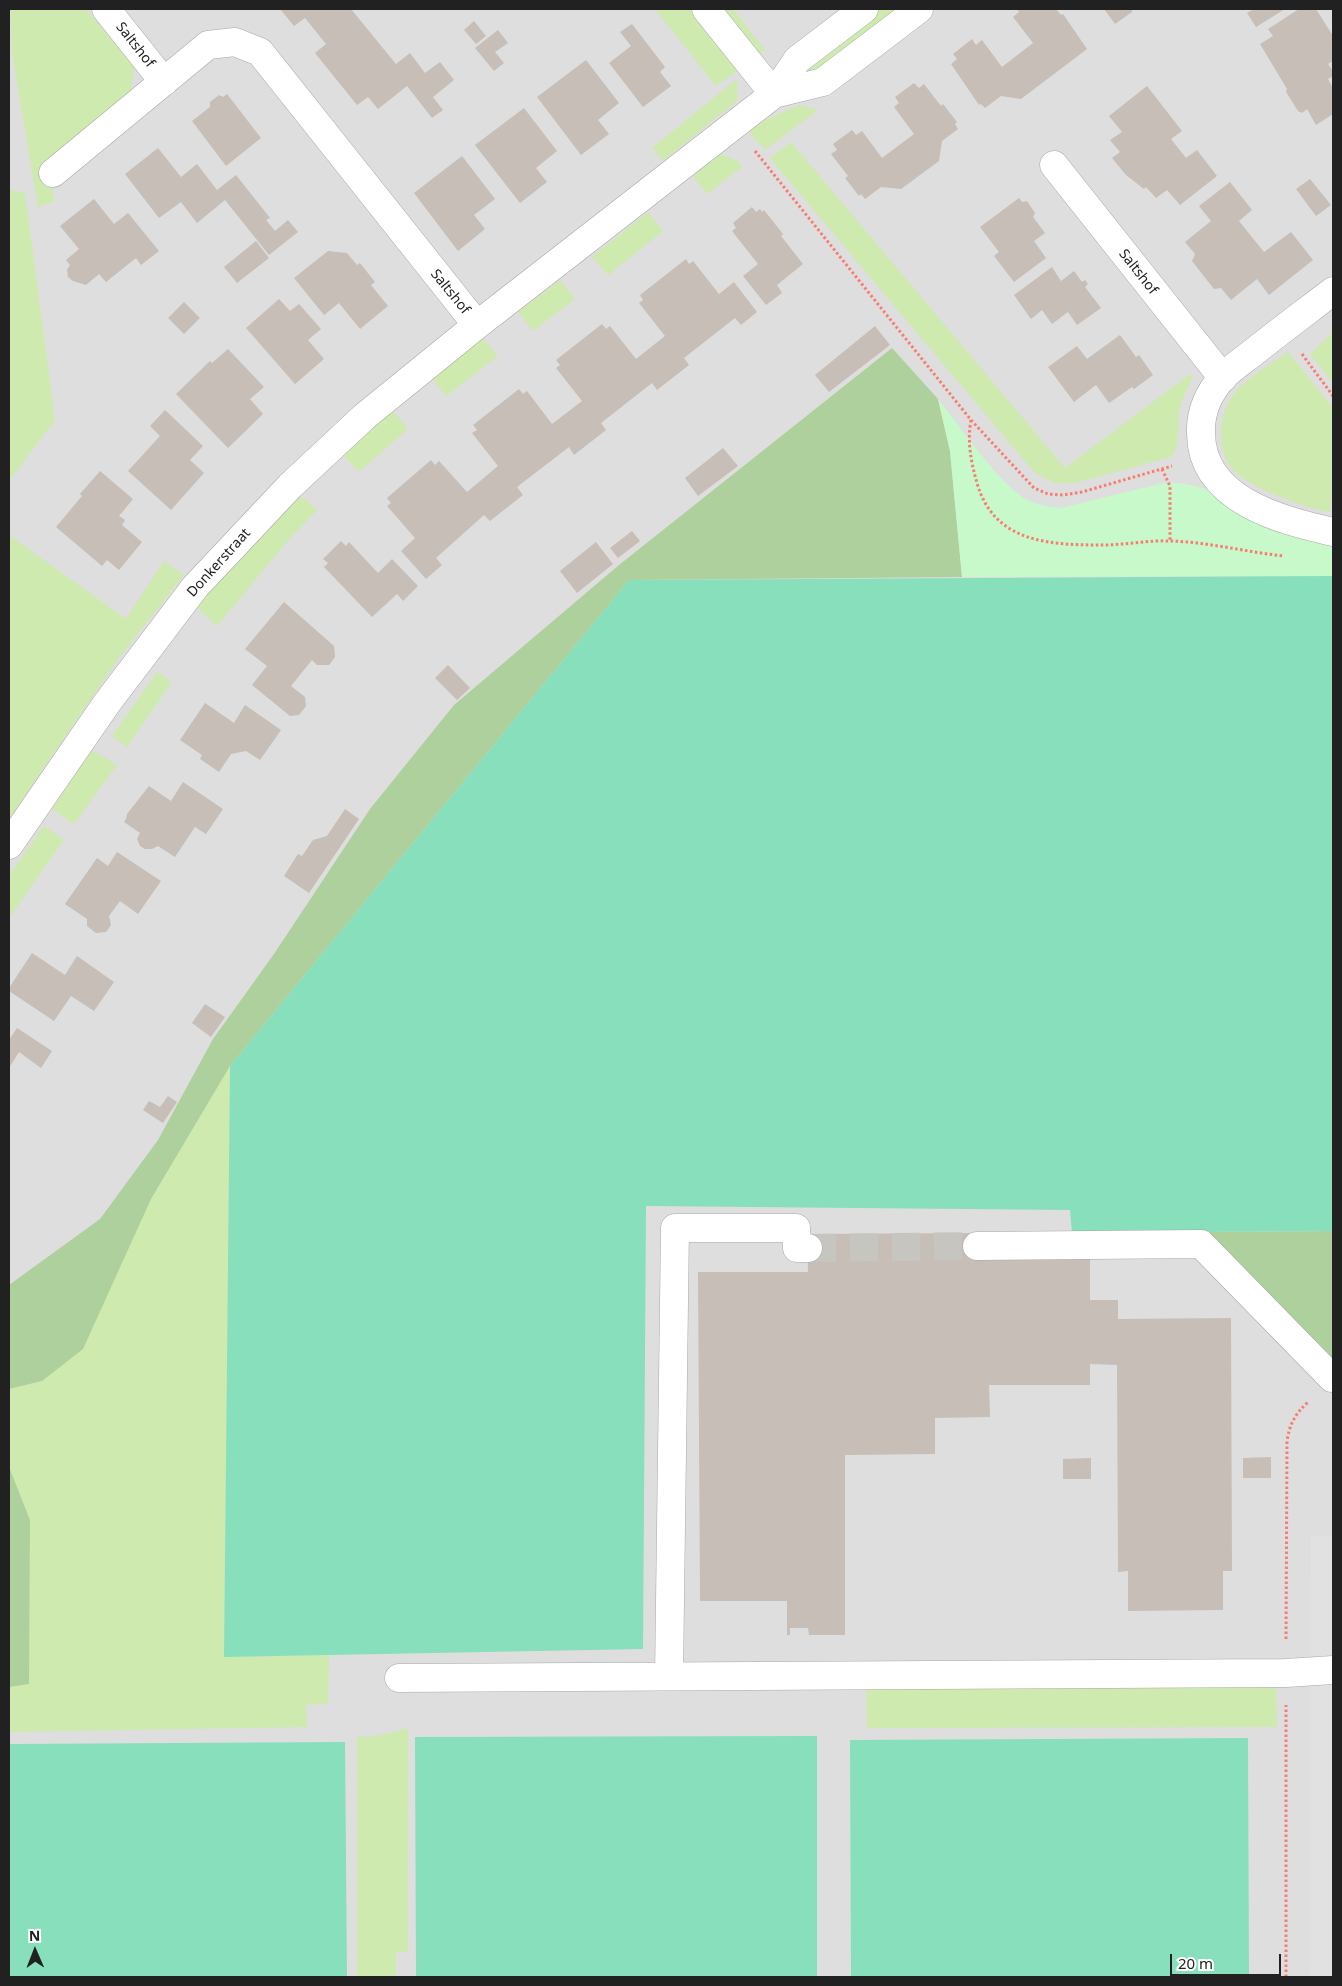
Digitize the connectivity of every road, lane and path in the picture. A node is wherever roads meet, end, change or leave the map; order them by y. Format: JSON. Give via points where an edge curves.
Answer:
{"nodes":[{"id":1,"x":106,"y":9,"type":"edge"},
{"id":2,"x":706,"y":9,"type":"edge"},
{"id":3,"x":864,"y":9,"type":"edge"},
{"id":4,"x":919,"y":9,"type":"edge"},
{"id":5,"x":164,"y":82,"type":"junction"},
{"id":6,"x":774,"y":94,"type":"junction"},
{"id":7,"x":762,"y":159,"type":"dead end"},
{"id":8,"x":1054,"y":165,"type":"dead end"},
{"id":9,"x":53,"y":173,"type":"dead end"},
{"id":10,"x":1333,"y":291,"type":"edge"},
{"id":11,"x":477,"y":325,"type":"junction"},
{"id":12,"x":1283,"y":329,"type":"junction"},
{"id":13,"x":1223,"y":378,"type":"junction"},
{"id":14,"x":1333,"y":396,"type":"edge"},
{"id":15,"x":971,"y":420,"type":"junction"},
{"id":16,"x":1204,"y":456,"type":"junction"},
{"id":17,"x":1162,"y":469,"type":"junction"},
{"id":18,"x":1333,"y":532,"type":"edge"},
{"id":19,"x":1170,"y":541,"type":"junction"},
{"id":20,"x":1288,"y":556,"type":"dead end"},
{"id":21,"x":9,"y":845,"type":"edge"},
{"id":22,"x":977,"y":1246,"type":"tunnel mouth"},
{"id":23,"x":808,"y":1248,"type":"dead end"},
{"id":24,"x":1332,"y":1378,"type":"edge"},
{"id":25,"x":1333,"y":1670,"type":"edge"},
{"id":26,"x":669,"y":1676,"type":"junction"},
{"id":27,"x":399,"y":1678,"type":"dead end"}],
"edges":[{"from":1,"to":5,"type":"street","name":"Saltshof"},
{"from":2,"to":6,"type":"street"},
{"from":3,"to":6,"type":"street","name":"Saltshof","via":[[797,60]]},
{"from":4,"to":6,"type":"street","name":"Saltshof","via":[[823,82]]},
{"from":5,"to":9,"type":"street","name":"Saltshof"},
{"from":5,"to":11,"type":"street","name":"Saltshof","via":[[208,45],[235,42],[260,52]]},
{"from":6,"to":11,"type":"street","name":"Saltshof"},
{"from":7,"to":15,"type":"path"},
{"from":8,"to":13,"type":"street","name":"Saltshof"},
{"from":10,"to":12,"type":"street"},
{"from":11,"to":21,"type":"street","name":"Donkerstraat","via":[[365,416],[290,486],[206,574],[107,703]]},
{"from":12,"to":13,"type":"street"},
{"from":12,"to":14,"type":"path"},
{"from":13,"to":16,"type":"street","via":[[1205,405],[1201,438]]},
{"from":15,"to":17,"type":"path","via":[[1034,488],[1048,494],[1082,492]]},
{"from":15,"to":19,"type":"path","via":[[968,438],[980,494],[1006,527],[1026,538],[1050,542],[1102,545]]},
{"from":16,"to":17,"type":"path"},
{"from":16,"to":18,"type":"street","via":[[1215,477],[1236,497],[1276,515]]},
{"from":17,"to":19,"type":"path","via":[[1170,486]]},
{"from":19,"to":20,"type":"path"},
{"from":22,"to":24,"type":"street","via":[[1201,1244]]},
{"from":23,"to":26,"type":"street","via":[[797,1248],[796,1228],[675,1228]]},
{"from":25,"to":26,"type":"street"},
{"from":26,"to":27,"type":"street"}]}
